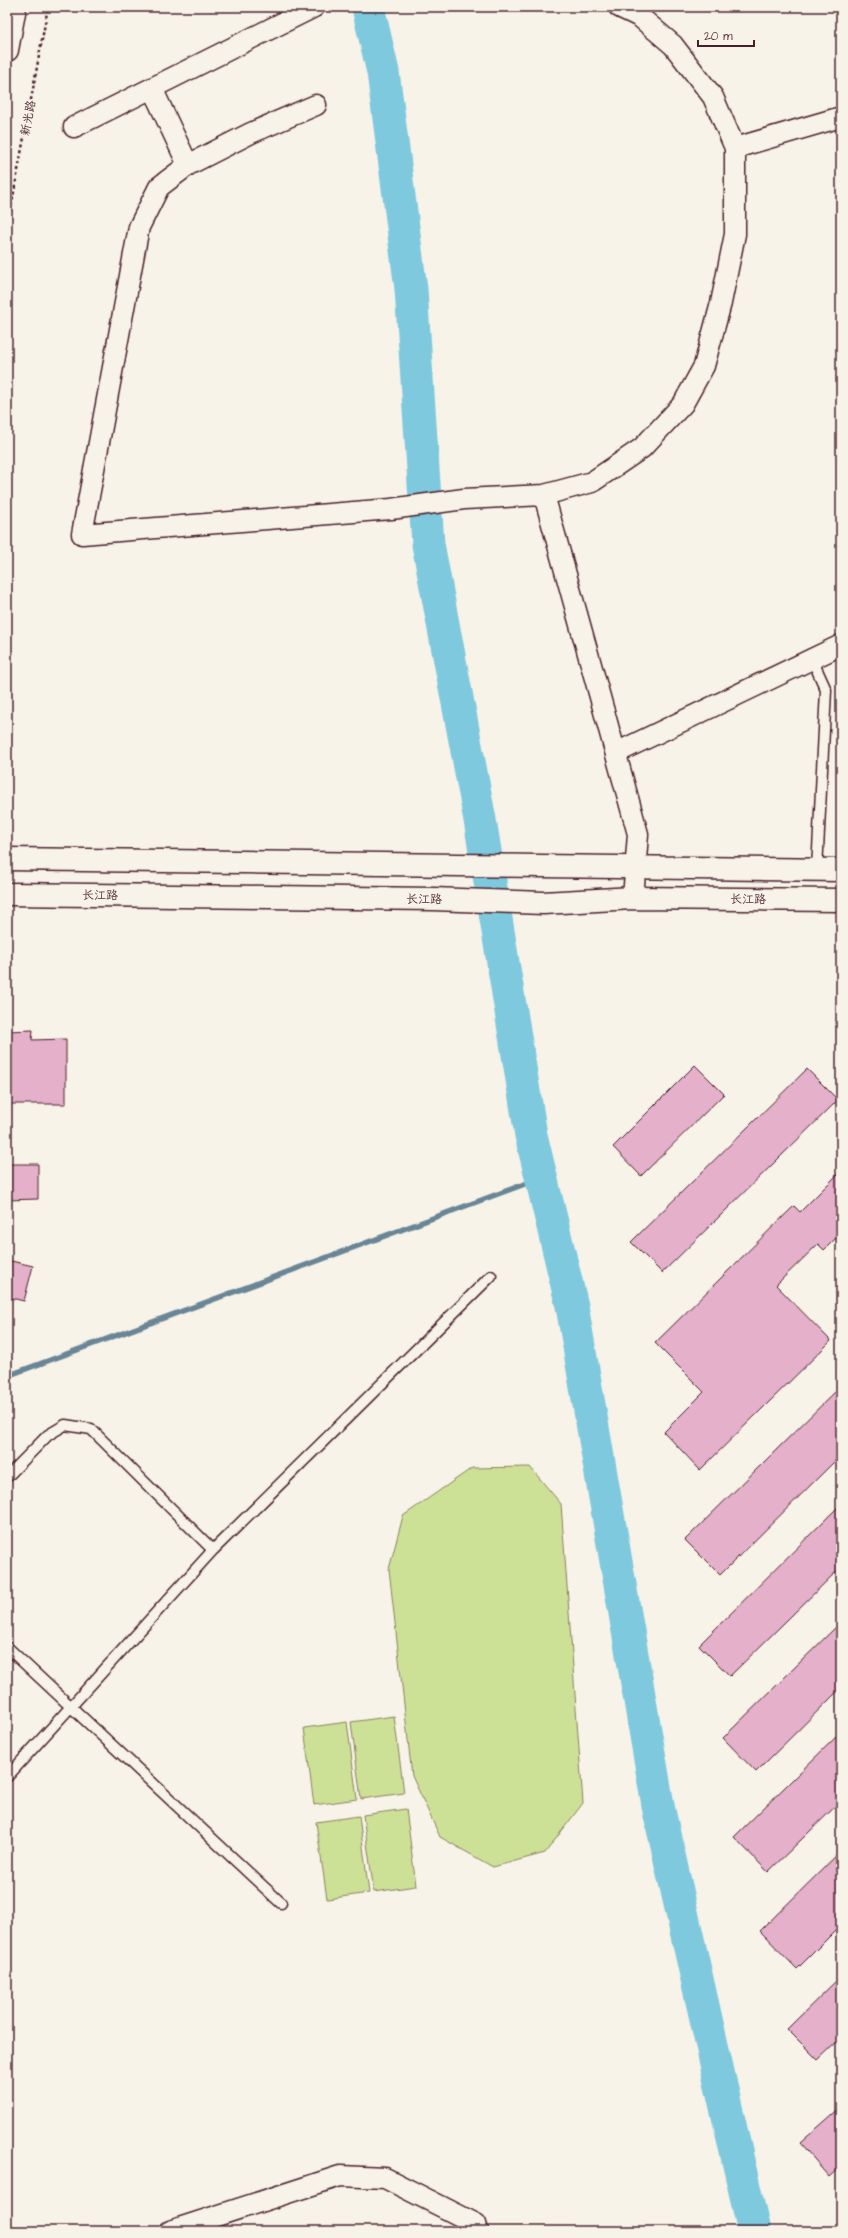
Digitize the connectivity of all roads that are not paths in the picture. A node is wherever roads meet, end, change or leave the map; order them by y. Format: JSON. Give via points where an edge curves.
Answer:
{"nodes":[{"id":1,"x":15,"y":7,"type":"edge"},
{"id":2,"x":314,"y":7,"type":"edge"},
{"id":3,"x":619,"y":7,"type":"edge"},
{"id":4,"x":7,"y":50,"type":"edge"},
{"id":5,"x":152,"y":88,"type":"junction"},
{"id":6,"x":316,"y":105,"type":"dead end"},
{"id":7,"x":841,"y":117,"type":"edge"},
{"id":8,"x":74,"y":126,"type":"dead end"},
{"id":9,"x":735,"y":148,"type":"junction"},
{"id":10,"x":188,"y":165,"type":"junction"},
{"id":11,"x":544,"y":495,"type":"junction"},
{"id":12,"x":841,"y":645,"type":"edge"},
{"id":13,"x":812,"y":659,"type":"junction"},
{"id":14,"x":616,"y":753,"type":"junction"},
{"id":15,"x":7,"y":852,"type":"edge"},
{"id":16,"x":7,"y":859,"type":"edge"},
{"id":17,"x":40,"y":860,"type":"junction"},
{"id":18,"x":636,"y":868,"type":"junction"},
{"id":19,"x":817,"y":870,"type":"junction"},
{"id":20,"x":841,"y":870,"type":"edge"},
{"id":21,"x":7,"y":894,"type":"edge"},
{"id":22,"x":44,"y":894,"type":"junction"},
{"id":23,"x":633,"y":898,"type":"junction"},
{"id":24,"x":841,"y":900,"type":"edge"},
{"id":25,"x":7,"y":907,"type":"edge"},
{"id":26,"x":491,"y":1276,"type":"dead end"},
{"id":27,"x":7,"y":1477,"type":"edge"},
{"id":28,"x":213,"y":1550,"type":"junction"},
{"id":29,"x":7,"y":1647,"type":"edge"},
{"id":30,"x":71,"y":1707,"type":"junction"},
{"id":31,"x":7,"y":1777,"type":"edge"},
{"id":32,"x":281,"y":1903,"type":"dead end"},
{"id":33,"x":170,"y":2231,"type":"edge"},
{"id":34,"x":478,"y":2231,"type":"edge"}],
"edges":[{"from":1,"to":4,"type":"main road"},
{"from":2,"to":5,"type":"street"},
{"from":3,"to":9,"type":"street","via":[[640,16],[673,45],[713,97]]},
{"from":5,"to":8,"type":"street"},
{"from":5,"to":10,"type":"street"},
{"from":6,"to":10,"type":"street","via":[[251,133]]},
{"from":7,"to":9,"type":"street"},
{"from":9,"to":11,"type":"street","via":[[735,234],[722,303],[704,366],[683,404],[642,448],[592,482]]},
{"from":10,"to":11,"type":"street","via":[[159,187],[139,227],[82,534],[391,509],[464,499]]},
{"from":11,"to":14,"type":"street"},
{"from":12,"to":13,"type":"street"},
{"from":13,"to":14,"type":"street"},
{"from":13,"to":19,"type":"lane","via":[[826,690]]},
{"from":14,"to":18,"type":"street","via":[[638,834]]},
{"from":15,"to":17,"type":"main road"},
{"from":16,"to":17,"type":"main road"},
{"from":17,"to":18,"type":"main road"},
{"from":18,"to":19,"type":"main road"},
{"from":18,"to":23,"type":"street"},
{"from":19,"to":20,"type":"main road"},
{"from":21,"to":22,"type":"main road","name":"长江路"},
{"from":22,"to":23,"type":"main road","name":"长江路","via":[[433,899],[543,903]]},
{"from":22,"to":25,"type":"main road"},
{"from":23,"to":24,"type":"main road","name":"长江路"},
{"from":26,"to":28,"type":"lane"},
{"from":27,"to":28,"type":"lane","via":[[48,1435],[64,1425],[91,1429]]},
{"from":28,"to":30,"type":"lane"},
{"from":29,"to":30,"type":"lane"},
{"from":30,"to":31,"type":"lane"},
{"from":30,"to":32,"type":"lane"},
{"from":33,"to":34,"type":"street","via":[[340,2176],[384,2178],[476,2224]]}]}
